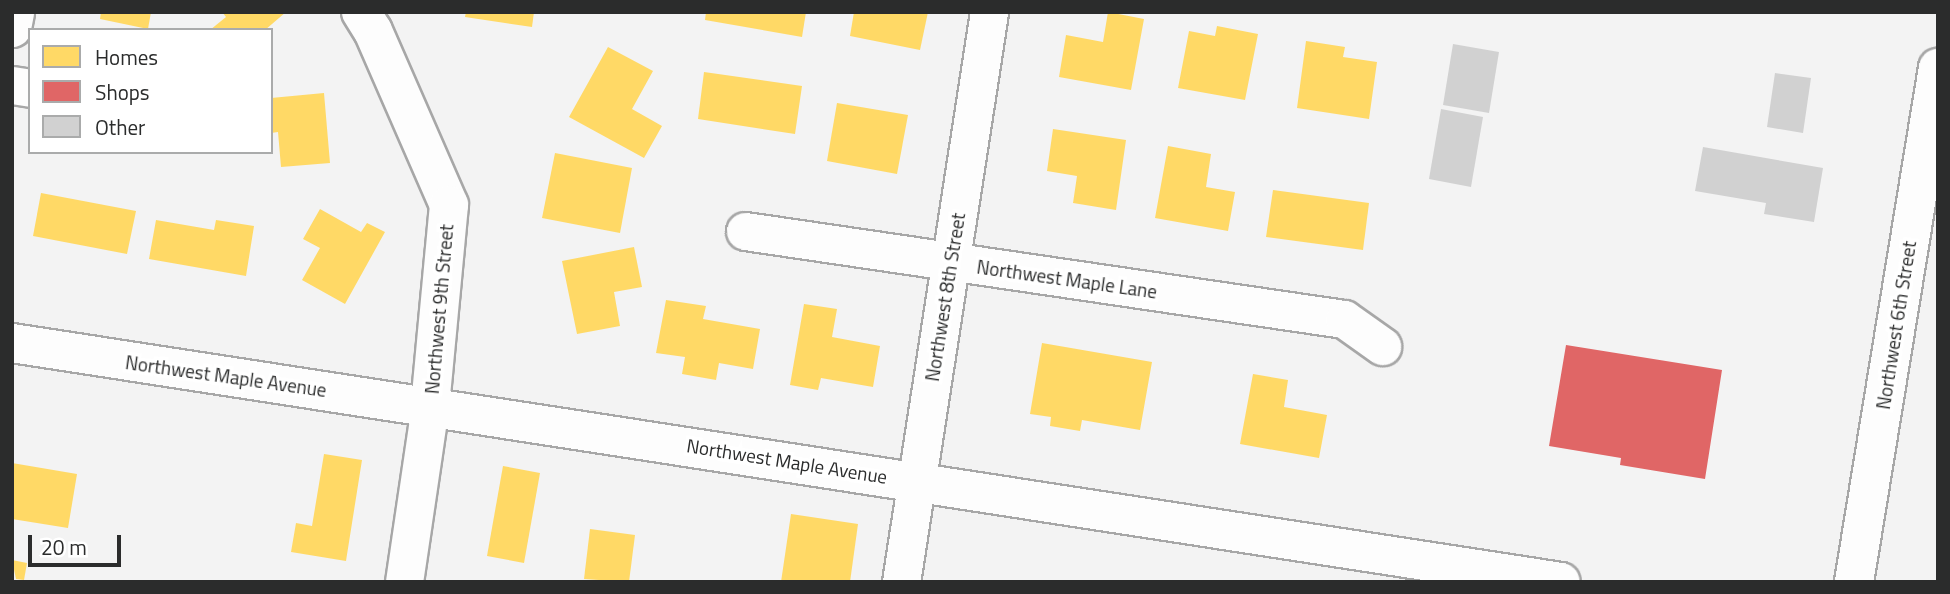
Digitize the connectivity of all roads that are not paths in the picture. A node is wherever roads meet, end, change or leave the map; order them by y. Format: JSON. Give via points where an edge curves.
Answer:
{"nodes":[{"id":1,"x":15,"y":12,"type":"edge"},
{"id":2,"x":361,"y":12,"type":"edge"},
{"id":3,"x":989,"y":12,"type":"edge"},
{"id":4,"x":12,"y":28,"type":"edge"},
{"id":5,"x":1938,"y":68,"type":"edge"},
{"id":6,"x":745,"y":230,"type":"dead end"},
{"id":7,"x":950,"y":262,"type":"junction"},
{"id":8,"x":12,"y":343,"type":"edge"},
{"id":9,"x":1381,"y":346,"type":"dead end"},
{"id":10,"x":430,"y":406,"type":"junction"},
{"id":11,"x":917,"y":481,"type":"junction"},
{"id":12,"x":404,"y":582,"type":"edge"},
{"id":13,"x":901,"y":582,"type":"edge"},
{"id":14,"x":1561,"y":582,"type":"edge"},
{"id":15,"x":1854,"y":582,"type":"edge"}],
"edges":[{"from":1,"to":4,"type":"street"},
{"from":2,"to":10,"type":"main road","name":"Northwest 9th Street","via":[[449,205]]},
{"from":3,"to":7,"type":"street","name":"Northwest 8th Street"},
{"from":5,"to":15,"type":"main road","name":"Northwest 6th Street"},
{"from":6,"to":7,"type":"street","name":"Northwest Maple Lane"},
{"from":7,"to":9,"type":"street","name":"Northwest Maple Lane","via":[[1344,319]]},
{"from":7,"to":11,"type":"street","name":"Northwest 8th Street"},
{"from":8,"to":10,"type":"main road","name":"Northwest Maple Avenue"},
{"from":10,"to":11,"type":"main road","name":"Northwest Maple Avenue"},
{"from":10,"to":12,"type":"street","name":"Northwest 9th Street"},
{"from":11,"to":13,"type":"street","name":"Northwest 8th Street"},
{"from":11,"to":14,"type":"main road","name":"Northwest Maple Avenue"}]}
